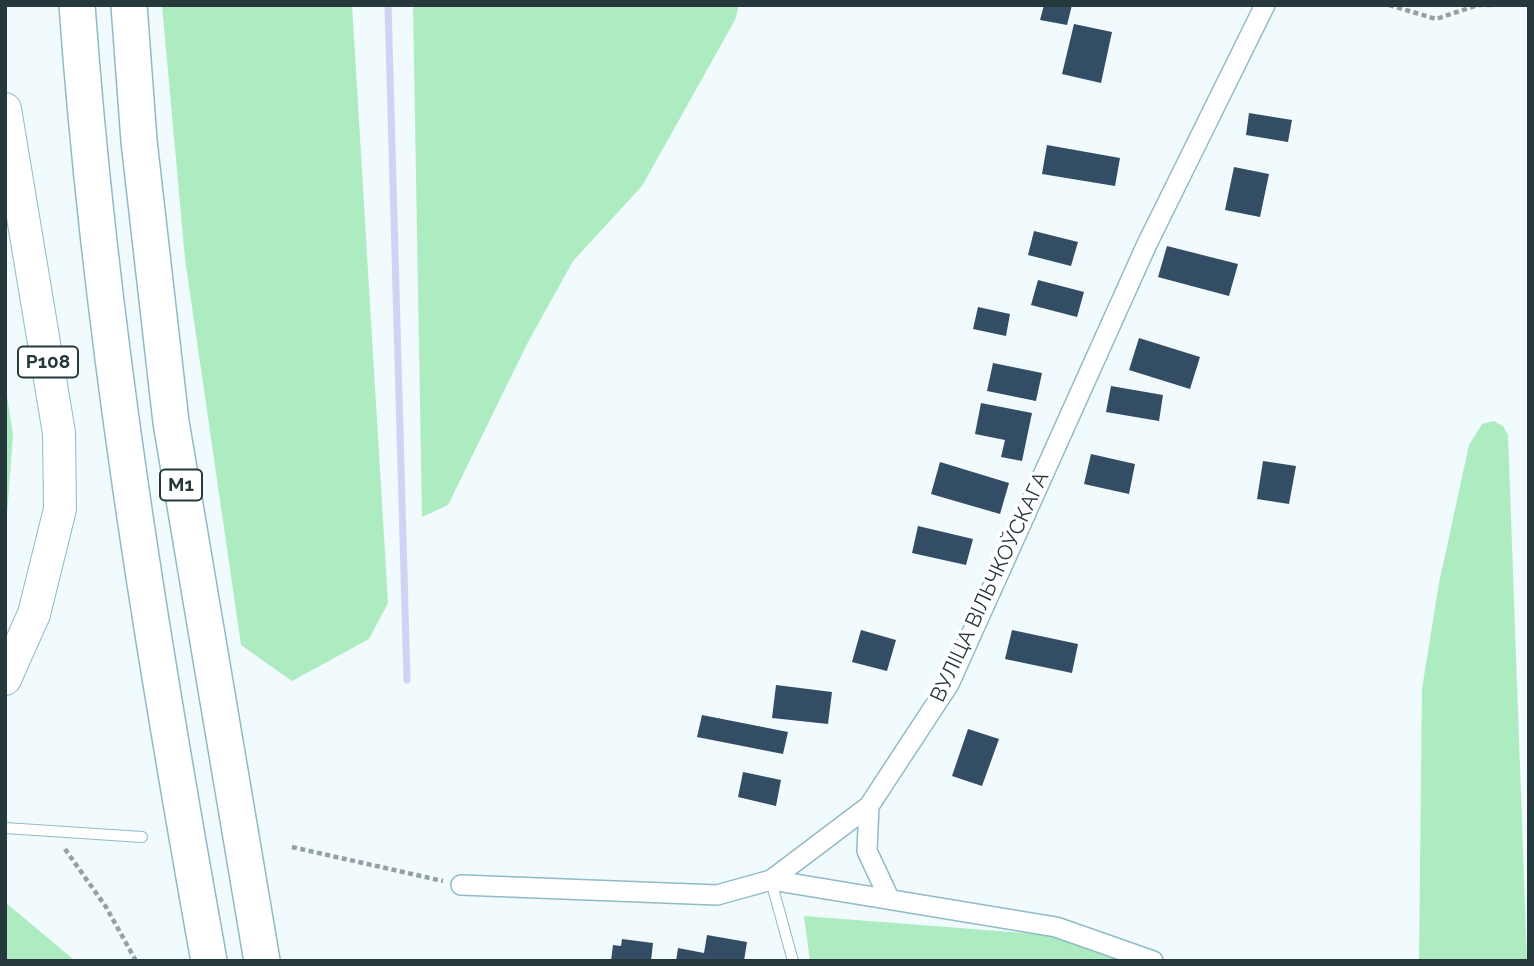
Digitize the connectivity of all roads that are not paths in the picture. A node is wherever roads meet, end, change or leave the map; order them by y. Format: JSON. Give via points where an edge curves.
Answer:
{"nodes":[{"id":1,"x":77,"y":5,"type":"edge"},
{"id":2,"x":129,"y":5,"type":"edge"},
{"id":3,"x":1265,"y":5,"type":"edge"},
{"id":4,"x":5,"y":109,"type":"edge"},
{"id":5,"x":5,"y":680,"type":"edge"},
{"id":6,"x":869,"y":806,"type":"junction"},
{"id":7,"x":5,"y":828,"type":"edge"},
{"id":8,"x":142,"y":836,"type":"dead end"},
{"id":9,"x":771,"y":880,"type":"junction"},
{"id":10,"x":461,"y":885,"type":"road end"},
{"id":11,"x":889,"y":898,"type":"junction"},
{"id":12,"x":209,"y":961,"type":"edge"},
{"id":13,"x":262,"y":961,"type":"edge"},
{"id":14,"x":793,"y":961,"type":"edge"},
{"id":15,"x":1153,"y":961,"type":"edge"}],
"edges":[{"from":1,"to":12,"type":"highway","number":"М1","via":[[89,169],[123,441]]},
{"from":2,"to":13,"type":"highway","number":"М1","via":[[139,141],[171,422]]},
{"from":3,"to":6,"type":"street","name":"ВУЛІЦА ВІЛЬЧКОЎСКАГА","via":[[1147,244],[949,684]]},
{"from":4,"to":5,"type":"main road","number":"Р108","via":[[59,433],[60,509],[34,614]]},
{"from":6,"to":9,"type":"street","name":"ВУЛІЦА ВІЛЬЧКОЎСКАГА"},
{"from":6,"to":11,"type":"street","via":[[867,851]]},
{"from":7,"to":8,"type":"lane"},
{"from":9,"to":10,"type":"street","name":"ВУЛІЦА ВІЛЬЧКОЎСКАГА","via":[[717,895]]},
{"from":9,"to":11,"type":"street"},
{"from":9,"to":14,"type":"lane"},
{"from":11,"to":15,"type":"street","via":[[1056,928]]}]}
